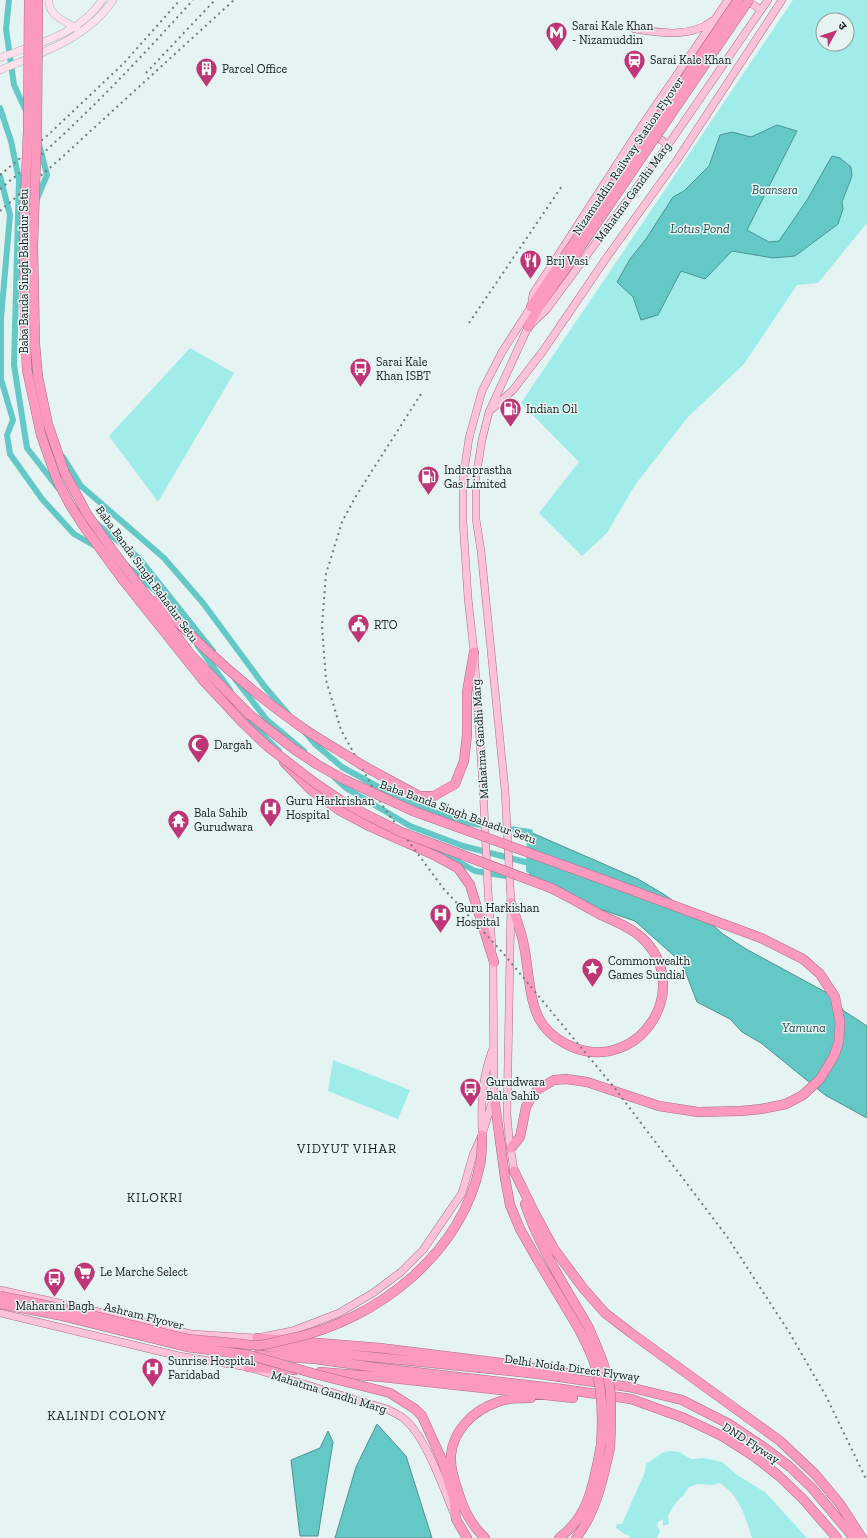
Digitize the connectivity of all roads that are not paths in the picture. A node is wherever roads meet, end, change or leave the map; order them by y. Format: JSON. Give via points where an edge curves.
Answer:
{"nodes":[{"id":1,"x":30,"y":0,"type":"edge"},
{"id":2,"x":38,"y":0,"type":"edge"},
{"id":3,"x":49,"y":0,"type":"edge"},
{"id":4,"x":102,"y":0,"type":"edge"},
{"id":5,"x":113,"y":0,"type":"edge"},
{"id":6,"x":728,"y":0,"type":"edge"},
{"id":7,"x":738,"y":0,"type":"edge"},
{"id":8,"x":748,"y":0,"type":"edge"},
{"id":9,"x":768,"y":0,"type":"edge"},
{"id":10,"x":782,"y":0,"type":"edge"},
{"id":11,"x":761,"y":10,"type":"junction"},
{"id":12,"x":716,"y":17,"type":"junction"},
{"id":13,"x":74,"y":27,"type":"junction"},
{"id":14,"x":635,"y":30,"type":"dead end"},
{"id":15,"x":81,"y":31,"type":"junction"},
{"id":16,"x":39,"y":43,"type":"junction"},
{"id":17,"x":30,"y":46,"type":"junction"},
{"id":18,"x":40,"y":53,"type":"junction"},
{"id":19,"x":30,"y":57,"type":"junction"},
{"id":20,"x":0,"y":58,"type":"edge"},
{"id":21,"x":0,"y":70,"type":"edge"},
{"id":22,"x":642,"y":127,"type":"junction"},
{"id":23,"x":668,"y":145,"type":"junction"},
{"id":24,"x":566,"y":261,"type":"junction"},
{"id":25,"x":531,"y":307,"type":"junction"},
{"id":26,"x":528,"y":327,"type":"junction"},
{"id":27,"x":489,"y":412,"type":"junction"},
{"id":28,"x":130,"y":573,"type":"junction"},
{"id":29,"x":474,"y":652,"type":"junction"},
{"id":30,"x":267,"y":746,"type":"junction"},
{"id":31,"x":511,"y":899,"type":"junction"},
{"id":32,"x":494,"y":962,"type":"junction"},
{"id":33,"x":494,"y":1047,"type":"junction"},
{"id":34,"x":494,"y":1096,"type":"junction"},
{"id":35,"x":482,"y":1135,"type":"junction"},
{"id":36,"x":511,"y":1148,"type":"junction"},
{"id":37,"x":514,"y":1171,"type":"junction"},
{"id":38,"x":0,"y":1290,"type":"edge"},
{"id":39,"x":0,"y":1296,"type":"edge"},
{"id":40,"x":58,"y":1302,"type":"junction"},
{"id":41,"x":0,"y":1304,"type":"edge"},
{"id":42,"x":0,"y":1313,"type":"edge"},
{"id":43,"x":53,"y":1325,"type":"junction"},
{"id":44,"x":584,"y":1329,"type":"junction"},
{"id":45,"x":258,"y":1341,"type":"junction"},
{"id":46,"x":249,"y":1355,"type":"junction"},
{"id":47,"x":248,"y":1367,"type":"junction"},
{"id":48,"x":588,"y":1381,"type":"junction"},
{"id":49,"x":573,"y":1398,"type":"junction"},
{"id":50,"x":631,"y":1399,"type":"junction"},
{"id":51,"x":456,"y":1519,"type":"junction"},
{"id":52,"x":467,"y":1538,"type":"edge"},
{"id":53,"x":485,"y":1538,"type":"edge"},
{"id":54,"x":559,"y":1538,"type":"edge"},
{"id":55,"x":576,"y":1538,"type":"edge"},
{"id":56,"x":837,"y":1538,"type":"edge"},
{"id":57,"x":854,"y":1538,"type":"edge"},
{"id":58,"x":862,"y":1538,"type":"edge"}],
"edges":[{"from":1,"to":17,"type":"street"},
{"from":1,"to":30,"type":"highway","name":"Baba Banda Singh Bahadur Setu","bridge":true,"via":[[24,226],[25,322],[27,370],[41,435],[67,499],[103,555],[202,679]]},
{"from":2,"to":28,"type":"highway","name":"Baba Banda Singh Bahadur Setu","bridge":true,"via":[[33,246],[38,377],[48,424],[64,471],[87,514]]},
{"from":3,"to":13,"type":"street","via":[[56,16]]},
{"from":4,"to":13,"type":"street","via":[[90,15]]},
{"from":5,"to":15,"type":"street","via":[[102,14]]},
{"from":6,"to":12,"type":"main road","name":"Mahatma Gandhi Marg"},
{"from":7,"to":24,"type":"highway","name":"Nizamuddin Railway Station Flyover","bridge":true},
{"from":8,"to":11,"type":"main road"},
{"from":8,"to":24,"type":"highway","name":"Nizamuddin Railway Station Flyover","bridge":true},
{"from":9,"to":11,"type":"main road","name":"Mahatma Gandhi Marg"},
{"from":10,"to":27,"type":"main road","via":[[677,160],[543,352],[513,390]]},
{"from":11,"to":23,"type":"main road","name":"Mahatma Gandhi Marg"},
{"from":12,"to":14,"type":"main road","via":[[707,25],[684,32]]},
{"from":12,"to":22,"type":"main road","name":"Mahatma Gandhi Marg"},
{"from":13,"to":15,"type":"street"},
{"from":13,"to":16,"type":"street"},
{"from":15,"to":18,"type":"street","via":[[64,43]]},
{"from":16,"to":17,"type":"street"},
{"from":16,"to":18,"type":"street"},
{"from":17,"to":19,"type":"street"},
{"from":17,"to":20,"type":"street"},
{"from":18,"to":19,"type":"street"},
{"from":19,"to":21,"type":"street"},
{"from":22,"to":23,"type":"main road"},
{"from":22,"to":25,"type":"main road","name":"Mahatma Gandhi Marg","via":[[537,288]]},
{"from":23,"to":26,"type":"main road","name":"Mahatma Gandhi Marg","via":[[547,309]]},
{"from":24,"to":25,"type":"highway","name":"Nizamuddin Railway Station Flyover"},
{"from":24,"to":26,"type":"highway","name":"Nizamuddin Railway Station Flyover"},
{"from":25,"to":29,"type":"main road","name":"Mahatma Gandhi Marg","via":[[490,372],[469,438],[464,479],[463,521]]},
{"from":26,"to":27,"type":"main road","name":"Mahatma Gandhi Marg"},
{"from":27,"to":31,"type":"main road","name":"Mahatma Gandhi Marg","bridge":true,"via":[[476,477],[476,518],[505,790]]},
{"from":28,"to":29,"type":"highway","bridge":true,"via":[[223,666],[294,722],[362,765],[419,796],[434,796],[456,784],[466,748],[467,692]]},
{"from":28,"to":36,"type":"highway","name":"Baba Banda Singh Bahadur Setu","bridge":true,"via":[[191,655],[211,677],[250,715],[318,765],[413,811],[760,938],[803,959],[820,974],[835,997],[840,1022],[839,1040],[834,1056],[820,1079],[803,1095],[786,1104],[761,1109],[698,1112],[659,1106],[587,1082],[554,1080],[536,1090],[526,1107],[520,1137]]},
{"from":29,"to":32,"type":"main road","name":"Mahatma Gandhi Marg","bridge":true},
{"from":30,"to":31,"type":"highway","name":"Baba Banda Singh Bahadur Setu","bridge":true,"via":[[315,783],[365,814],[401,832],[551,888],[626,926],[641,937],[651,948],[660,965],[664,986],[655,1017],[634,1041],[613,1049],[592,1052],[570,1046],[551,1034],[537,1016],[523,941]]},
{"from":30,"to":32,"type":"highway","bridge":true,"via":[[311,790],[339,810],[458,868],[470,885]]},
{"from":31,"to":36,"type":"main road","name":"Mahatma Gandhi Marg","via":[[507,1114]]},
{"from":32,"to":33,"type":"main road","name":"Mahatma Gandhi Marg"},
{"from":33,"to":34,"type":"main road","name":"Mahatma Gandhi Marg"},
{"from":33,"to":35,"type":"main road","via":[[482,1088]]},
{"from":34,"to":35,"type":"main road","name":"Mahatma Gandhi Marg"},
{"from":34,"to":44,"type":"highway","via":[[510,1205],[536,1259]]},
{"from":35,"to":45,"type":"highway","bridge":true,"via":[[480,1165],[461,1216],[424,1266],[406,1283],[358,1315],[332,1327],[304,1335]]},
{"from":36,"to":37,"type":"main road","name":"Mahatma Gandhi Marg"},
{"from":37,"to":44,"type":"highway","via":[[532,1226]]},
{"from":37,"to":58,"type":"highway","via":[[554,1249],[583,1288],[606,1313],[780,1441],[815,1474],[840,1504]]},
{"from":38,"to":40,"type":"main road"},
{"from":39,"to":45,"type":"highway","name":"Ashram Flyover","bridge":true,"via":[[188,1339]]},
{"from":40,"to":43,"type":"main road"},
{"from":40,"to":45,"type":"main road","via":[[191,1334]]},
{"from":41,"to":46,"type":"highway","name":"Ashram Flyover","bridge":true,"via":[[58,1315],[188,1347]]},
{"from":42,"to":43,"type":"main road","name":"Mahatma Gandhi Marg"},
{"from":43,"to":47,"type":"main road","name":"Mahatma Gandhi Marg","via":[[179,1356]]},
{"from":44,"to":54,"type":"highway","bridge":true,"via":[[600,1390],[601,1445],[593,1484],[584,1510],[570,1531]]},
{"from":44,"to":55,"type":"highway","bridge":true,"via":[[603,1362],[610,1389],[612,1419],[605,1470],[587,1522]]},
{"from":45,"to":48,"type":"highway","name":"Delhi-Noida Direct Flyway","bridge":true},
{"from":45,"to":48,"type":"highway","via":[[380,1348],[558,1370]]},
{"from":46,"to":50,"type":"highway","name":"Delhi-Noida Direct Flyway","bridge":true,"via":[[315,1359]]},
{"from":46,"to":51,"type":"highway","bridge":true,"via":[[390,1393],[415,1409],[422,1416],[442,1460],[454,1500]]},
{"from":47,"to":49,"type":"highway"},
{"from":47,"to":51,"type":"main road","name":"Mahatma Gandhi Marg","via":[[380,1406],[403,1418],[413,1427],[426,1448]]},
{"from":48,"to":57,"type":"highway","name":"Delhi-Noida Direct Flyway","via":[[629,1387],[682,1400],[729,1424],[795,1472],[812,1488]]},
{"from":49,"to":50,"type":"highway"},
{"from":49,"to":53,"type":"highway","via":[[511,1399],[495,1403],[476,1414],[461,1429],[452,1447],[453,1478],[472,1523]]},
{"from":50,"to":56,"type":"highway","name":"DND Flyway","via":[[684,1418],[722,1436],[755,1457],[802,1498]]},
{"from":51,"to":52,"type":"highway"}]}
